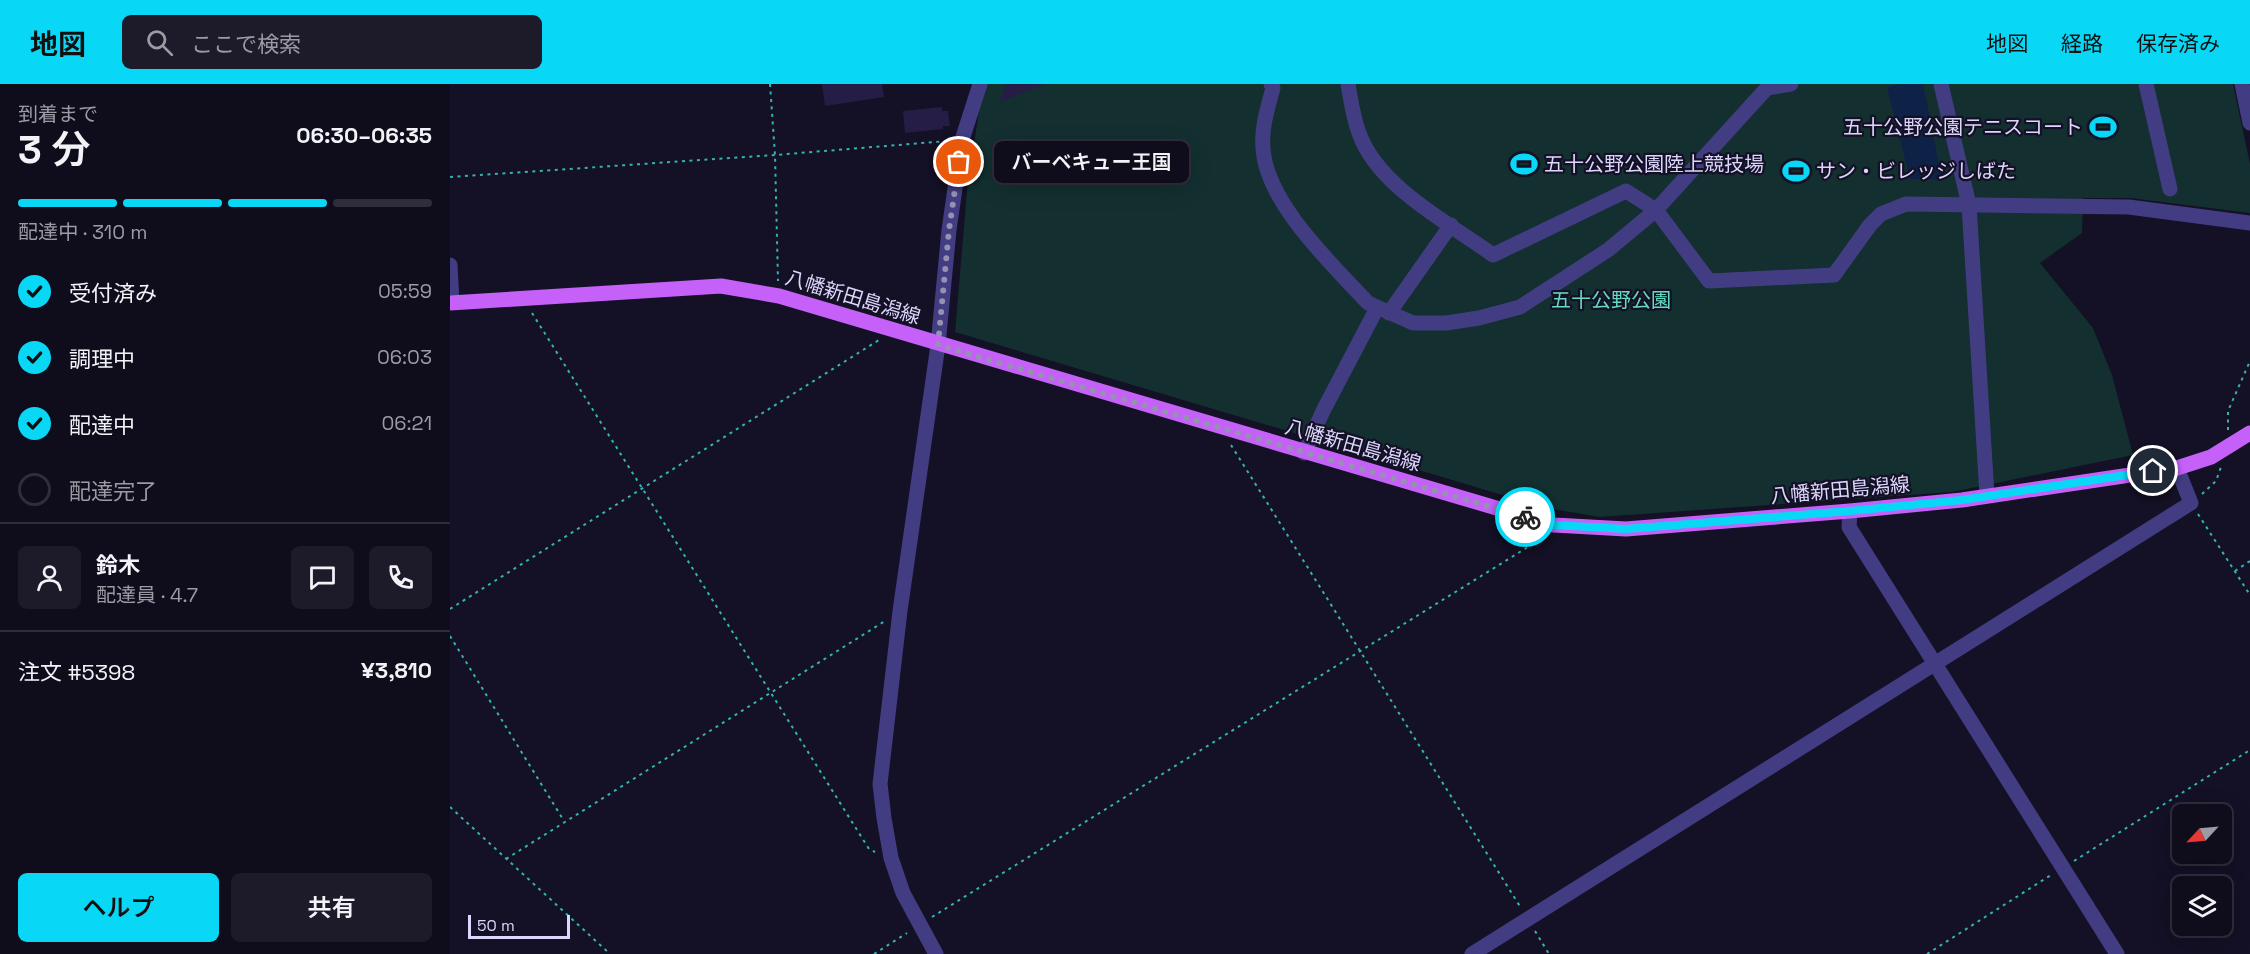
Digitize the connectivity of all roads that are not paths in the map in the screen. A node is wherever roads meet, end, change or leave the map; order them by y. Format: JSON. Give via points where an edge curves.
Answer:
{"nodes":[{"id":1,"x":980,"y":84,"type":"edge"},
{"id":2,"x":1271,"y":84,"type":"edge"},
{"id":3,"x":1348,"y":84,"type":"edge"},
{"id":4,"x":1791,"y":84,"type":"edge"},
{"id":5,"x":1941,"y":84,"type":"edge"},
{"id":6,"x":2146,"y":84,"type":"edge"},
{"id":7,"x":2242,"y":84,"type":"edge"},
{"id":8,"x":2250,"y":123,"type":"edge"},
{"id":9,"x":2170,"y":189,"type":"dead end"},
{"id":10,"x":1969,"y":205,"type":"junction"},
{"id":11,"x":1656,"y":210,"type":"junction"},
{"id":12,"x":2250,"y":223,"type":"edge"},
{"id":13,"x":1451,"y":225,"type":"junction"},
{"id":14,"x":450,"y":265,"type":"edge"},
{"id":15,"x":451,"y":302,"type":"edge"},
{"id":16,"x":1383,"y":310,"type":"junction"},
{"id":17,"x":938,"y":345,"type":"junction"},
{"id":18,"x":2250,"y":433,"type":"edge"},
{"id":19,"x":1304,"y":453,"type":"junction"},
{"id":20,"x":2177,"y":468,"type":"junction"},
{"id":21,"x":1988,"y":495,"type":"junction"},
{"id":22,"x":1850,"y":511,"type":"junction"},
{"id":23,"x":1936,"y":664,"type":"junction"},
{"id":24,"x":936,"y":954,"type":"edge"},
{"id":25,"x":1472,"y":954,"type":"edge"},
{"id":26,"x":2117,"y":954,"type":"edge"}],
"edges":[{"from":1,"to":17,"type":"street","via":[[962,140]]},
{"from":2,"to":16,"type":"street","via":[[1263,149],[1277,192],[1301,229],[1368,303]]},
{"from":3,"to":13,"type":"street","via":[[1360,136],[1382,171],[1411,199]]},
{"from":4,"to":11,"type":"street","via":[[1767,88]]},
{"from":5,"to":10,"type":"street"},
{"from":6,"to":9,"type":"street"},
{"from":7,"to":8,"type":"street"},
{"from":10,"to":11,"type":"street","via":[[1906,204],[1881,214],[1834,276],[1708,281]]},
{"from":10,"to":12,"type":"street","via":[[2129,207]]},
{"from":10,"to":21,"type":"street"},
{"from":11,"to":13,"type":"street","via":[[1626,191],[1493,255]]},
{"from":11,"to":16,"type":"street","via":[[1608,250],[1520,307],[1446,323],[1413,322]]},
{"from":13,"to":16,"type":"street"},
{"from":14,"to":15,"type":"street"},
{"from":15,"to":17,"type":"main road","name":"八幡新田島潟線","via":[[721,286],[778,296]]},
{"from":16,"to":19,"type":"street","via":[[1323,411]]},
{"from":17,"to":19,"type":"main road","name":"八幡新田島潟線"},
{"from":17,"to":24,"type":"street","via":[[880,784],[891,858],[903,893]]},
{"from":18,"to":20,"type":"main road","name":"八幡新田島潟線","via":[[2211,457]]},
{"from":19,"to":22,"type":"main road","name":"八幡新田島潟線","via":[[1554,525],[1626,529]]},
{"from":20,"to":21,"type":"main road","name":"八幡新田島潟線"},
{"from":20,"to":23,"type":"street","via":[[2191,503]]},
{"from":21,"to":22,"type":"main road","name":"八幡新田島潟線"},
{"from":22,"to":23,"type":"street","via":[[1849,527]]},
{"from":23,"to":25,"type":"street"},
{"from":23,"to":26,"type":"street"}]}
